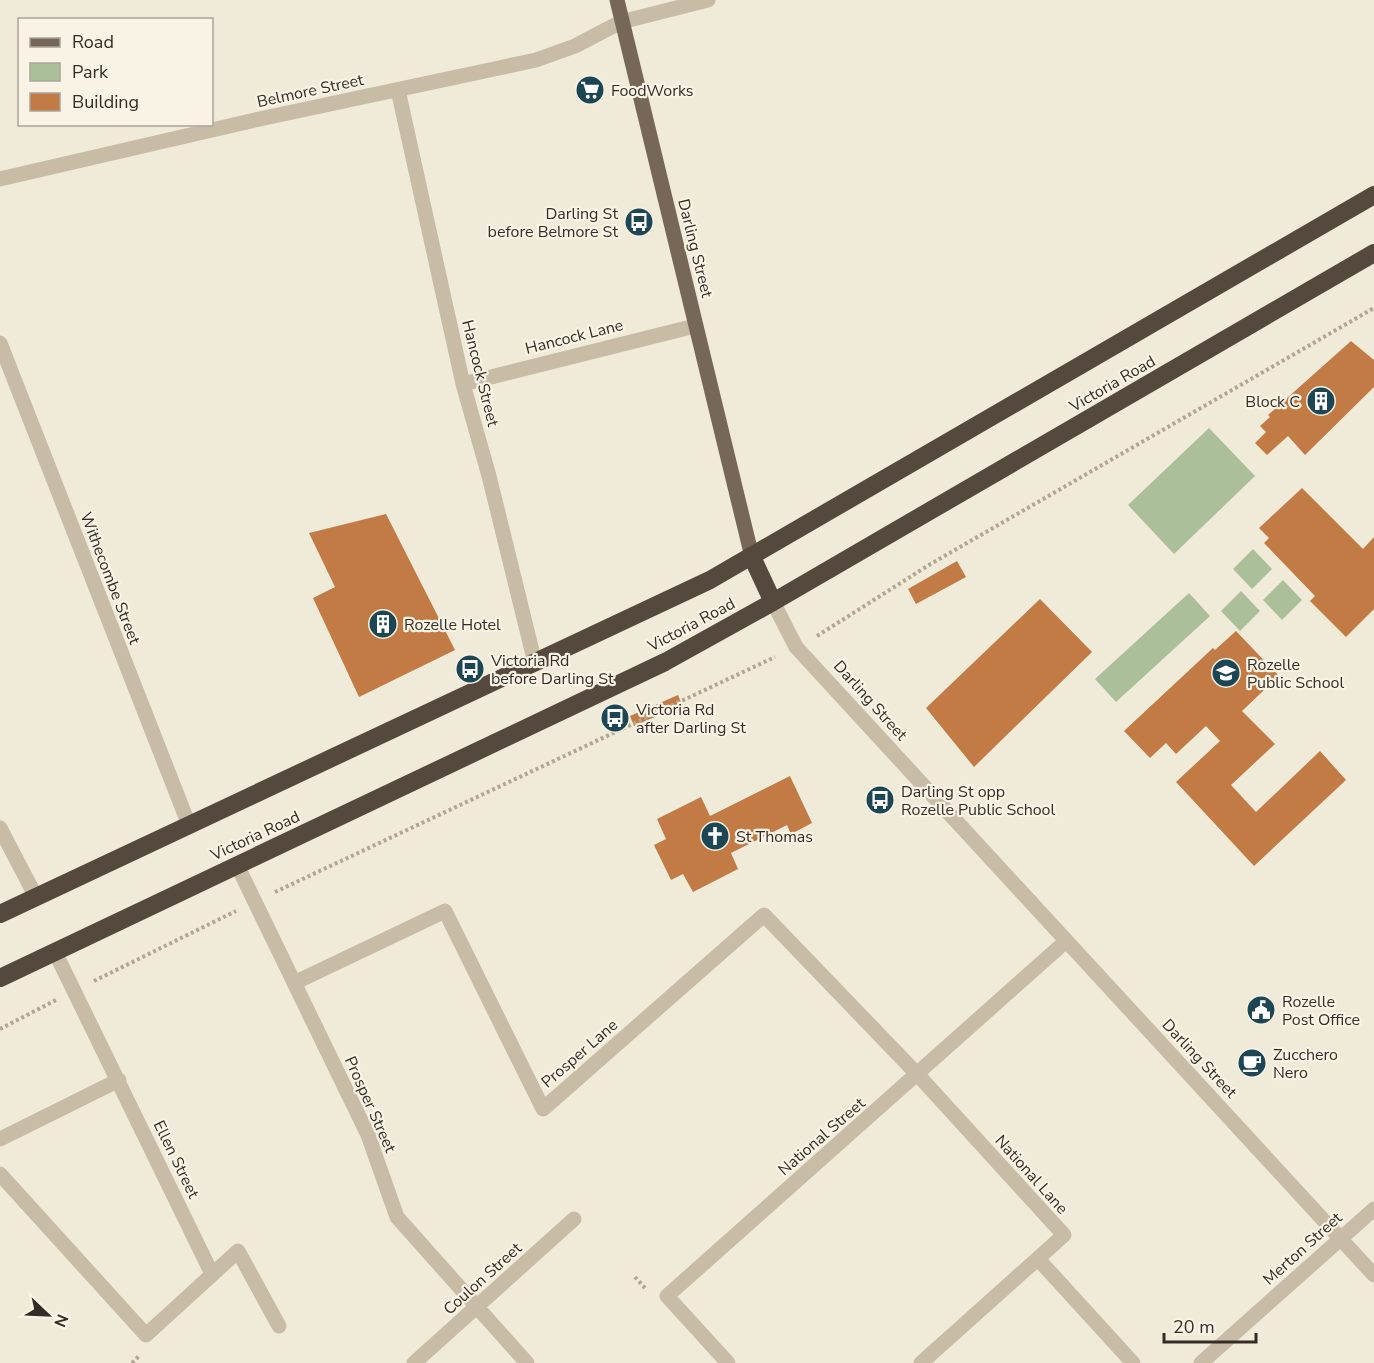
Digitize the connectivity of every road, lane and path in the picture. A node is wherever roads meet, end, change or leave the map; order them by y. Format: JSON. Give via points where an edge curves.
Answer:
{"nodes":[{"id":1,"x":617,"y":0,"type":"edge"},
{"id":2,"x":708,"y":0,"type":"edge"},
{"id":3,"x":621,"y":22,"type":"junction"},
{"id":4,"x":398,"y":90,"type":"junction"},
{"id":5,"x":0,"y":179,"type":"edge"},
{"id":6,"x":1374,"y":195,"type":"edge"},
{"id":7,"x":1374,"y":253,"type":"edge"},
{"id":8,"x":1374,"y":308,"type":"edge"},
{"id":9,"x":695,"y":326,"type":"junction"},
{"id":10,"x":0,"y":343,"type":"edge"},
{"id":11,"x":463,"y":384,"type":"junction"},
{"id":12,"x":752,"y":557,"type":"junction"},
{"id":13,"x":773,"y":602,"type":"junction"},
{"id":14,"x":796,"y":647,"type":"junction"},
{"id":15,"x":535,"y":663,"type":"junction"},
{"id":16,"x":189,"y":825,"type":"junction"},
{"id":17,"x":0,"y":828,"type":"edge"},
{"id":18,"x":237,"y":865,"type":"junction"},
{"id":19,"x":36,"y":897,"type":"junction"},
{"id":20,"x":253,"y":903,"type":"junction"},
{"id":21,"x":0,"y":914,"type":"edge"},
{"id":22,"x":1065,"y":942,"type":"junction"},
{"id":23,"x":55,"y":952,"type":"junction"},
{"id":24,"x":0,"y":978,"type":"edge"},
{"id":25,"x":294,"y":983,"type":"junction"},
{"id":26,"x":74,"y":991,"type":"junction"},
{"id":27,"x":0,"y":1029,"type":"edge"},
{"id":28,"x":918,"y":1075,"type":"junction"},
{"id":29,"x":119,"y":1080,"type":"junction"},
{"id":30,"x":0,"y":1139,"type":"edge"},
{"id":31,"x":0,"y":1174,"type":"edge"},
{"id":32,"x":1374,"y":1209,"type":"edge"},
{"id":33,"x":574,"y":1219,"type":"dead end"},
{"id":34,"x":1341,"y":1238,"type":"junction"},
{"id":35,"x":1039,"y":1260,"type":"junction"},
{"id":36,"x":212,"y":1274,"type":"junction"},
{"id":37,"x":1374,"y":1275,"type":"edge"},
{"id":38,"x":476,"y":1308,"type":"junction"},
{"id":39,"x":279,"y":1326,"type":"dead end"},
{"id":40,"x":414,"y":1363,"type":"edge"},
{"id":41,"x":527,"y":1363,"type":"edge"},
{"id":42,"x":728,"y":1363,"type":"edge"},
{"id":43,"x":921,"y":1363,"type":"edge"},
{"id":44,"x":1133,"y":1363,"type":"edge"},
{"id":45,"x":1201,"y":1363,"type":"edge"}],
"edges":[{"from":1,"to":3,"type":"main road","name":"Darling Street"},
{"from":2,"to":3,"type":"street","name":"Belmore Street"},
{"from":3,"to":4,"type":"street","name":"Belmore Street","via":[[575,46],[536,60]]},
{"from":3,"to":9,"type":"main road","name":"Darling Street"},
{"from":4,"to":5,"type":"street","name":"Belmore Street"},
{"from":4,"to":11,"type":"street","name":"Hancock Street"},
{"from":6,"to":12,"type":"highway","name":"Victoria Road"},
{"from":7,"to":13,"type":"highway","name":"Victoria Road"},
{"from":8,"to":14,"type":"path","via":[[1178,419]]},
{"from":9,"to":11,"type":"street","name":"Hancock Lane"},
{"from":9,"to":12,"type":"main road","name":"Darling Street"},
{"from":10,"to":16,"type":"street","name":"Withecombe Street"},
{"from":11,"to":15,"type":"street","name":"Hancock Street"},
{"from":12,"to":13,"type":"highway","name":"Darling Street"},
{"from":12,"to":15,"type":"highway","name":"Victoria Road"},
{"from":13,"to":14,"type":"street","name":"Darling Street"},
{"from":13,"to":18,"type":"highway","name":"Victoria Road","via":[[664,662]]},
{"from":14,"to":20,"type":"path"},
{"from":14,"to":22,"type":"street","name":"Darling Street"},
{"from":15,"to":16,"type":"highway","name":"Victoria Road"},
{"from":16,"to":19,"type":"highway","name":"Victoria Road"},
{"from":17,"to":19,"type":"street"},
{"from":18,"to":20,"type":"street","name":"Prosper Street"},
{"from":18,"to":23,"type":"highway","name":"Victoria Road"},
{"from":19,"to":21,"type":"highway","name":"Victoria Road"},
{"from":20,"to":25,"type":"street","name":"Prosper Street"},
{"from":20,"to":26,"type":"path"},
{"from":22,"to":28,"type":"street","name":"National Street"},
{"from":22,"to":34,"type":"street","name":"Darling Street"},
{"from":23,"to":24,"type":"highway","name":"Victoria Road"},
{"from":23,"to":26,"type":"street","name":"Ellen Street"},
{"from":25,"to":28,"type":"street","name":"Prosper Lane","via":[[446,911],[543,1109],[764,915]]},
{"from":25,"to":38,"type":"street","name":"Prosper Street","via":[[368,1135],[397,1217]]},
{"from":26,"to":27,"type":"path"},
{"from":26,"to":29,"type":"street","name":"Ellen Street"},
{"from":28,"to":35,"type":"street","name":"National Lane","via":[[1064,1235]]},
{"from":28,"to":42,"type":"street","name":"National Street","via":[[667,1296]]},
{"from":29,"to":30,"type":"street"},
{"from":29,"to":36,"type":"street","name":"Ellen Street"},
{"from":31,"to":36,"type":"street","via":[[146,1335]]},
{"from":32,"to":34,"type":"street","name":"Merton Street"},
{"from":33,"to":38,"type":"street","name":"Coulon Street"},
{"from":34,"to":37,"type":"street","name":"Darling Street"},
{"from":34,"to":45,"type":"street","name":"Merton Street"},
{"from":35,"to":43,"type":"street","name":"National Lane"},
{"from":35,"to":44,"type":"street"},
{"from":36,"to":39,"type":"street","via":[[238,1251]]},
{"from":38,"to":40,"type":"street","name":"Coulon Street"},
{"from":38,"to":41,"type":"street","name":"Prosper Street"}]}
